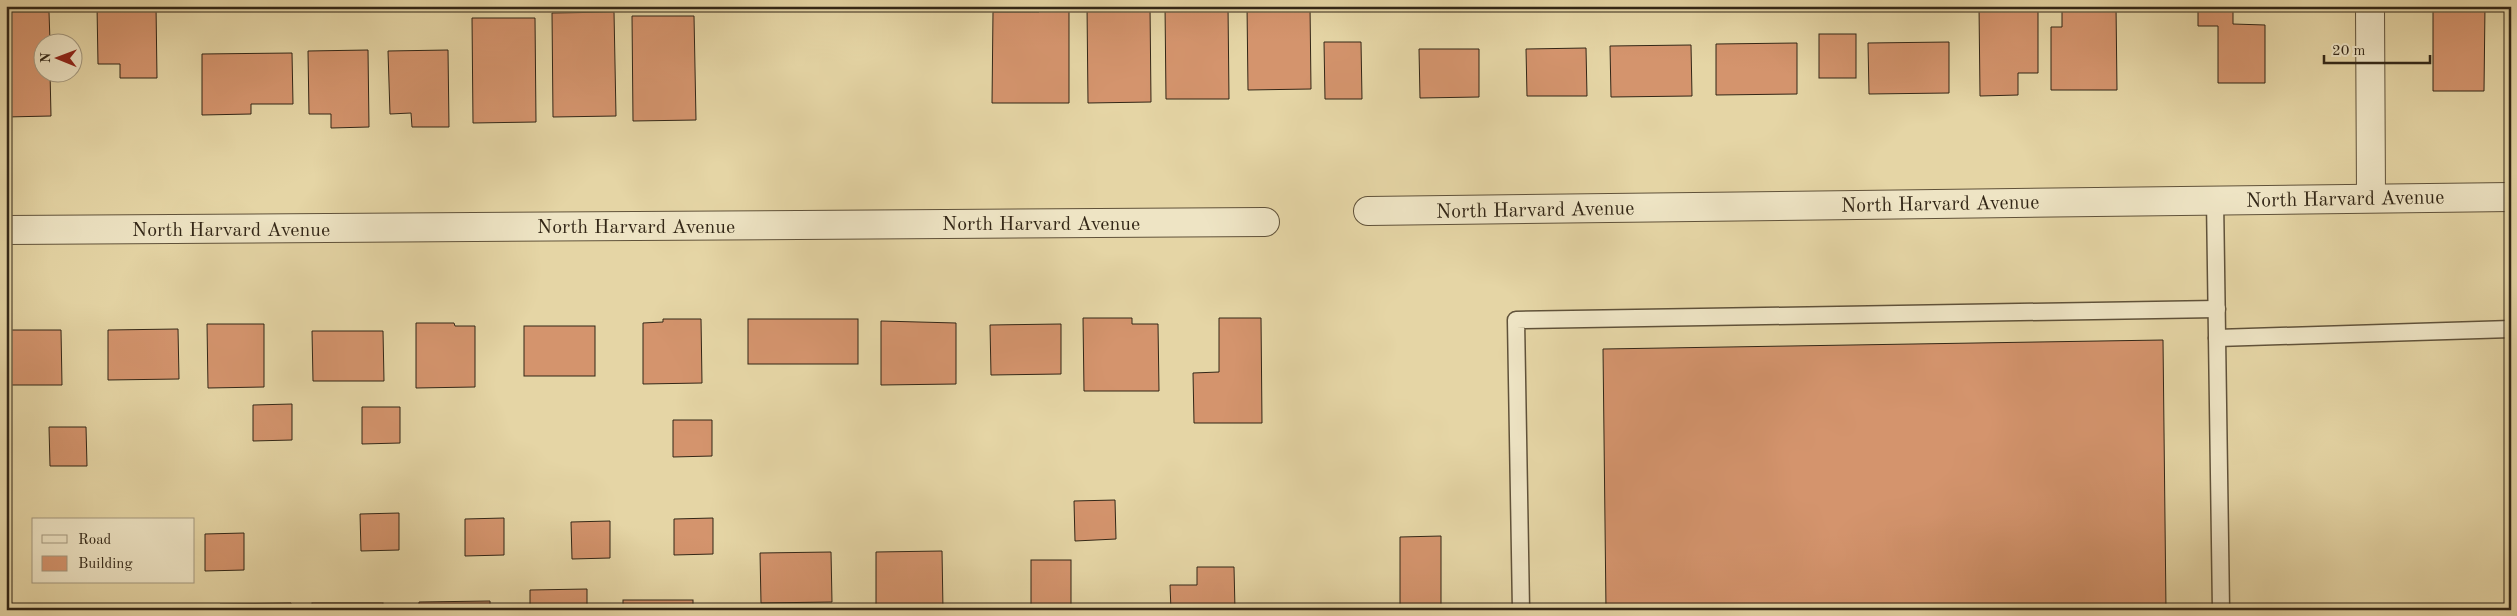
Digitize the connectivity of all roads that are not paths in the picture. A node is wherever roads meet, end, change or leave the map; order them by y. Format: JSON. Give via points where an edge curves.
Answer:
{"nodes":[{"id":1,"x":2370,"y":6,"type":"edge"},
{"id":2,"x":2511,"y":196,"type":"edge"},
{"id":3,"x":2371,"y":197,"type":"junction"},
{"id":4,"x":2215,"y":199,"type":"junction"},
{"id":5,"x":1368,"y":211,"type":"dead end"},
{"id":6,"x":1265,"y":222,"type":"dead end"},
{"id":7,"x":6,"y":230,"type":"edge"},
{"id":8,"x":2217,"y":308,"type":"junction"},
{"id":9,"x":2511,"y":329,"type":"edge"},
{"id":10,"x":2217,"y":338,"type":"junction"},
{"id":11,"x":1521,"y":610,"type":"edge"},
{"id":12,"x":2221,"y":610,"type":"edge"}],
"edges":[{"from":1,"to":3,"type":"street"},
{"from":2,"to":3,"type":"street","name":"North Harvard Avenue"},
{"from":3,"to":4,"type":"street","name":"North Harvard Avenue"},
{"from":4,"to":5,"type":"street","name":"North Harvard Avenue"},
{"from":4,"to":8,"type":"lane"},
{"from":6,"to":7,"type":"street","name":"North Harvard Avenue"},
{"from":8,"to":10,"type":"lane"},
{"from":8,"to":11,"type":"lane","via":[[1516,320]]},
{"from":9,"to":10,"type":"lane"},
{"from":10,"to":12,"type":"lane"}]}
